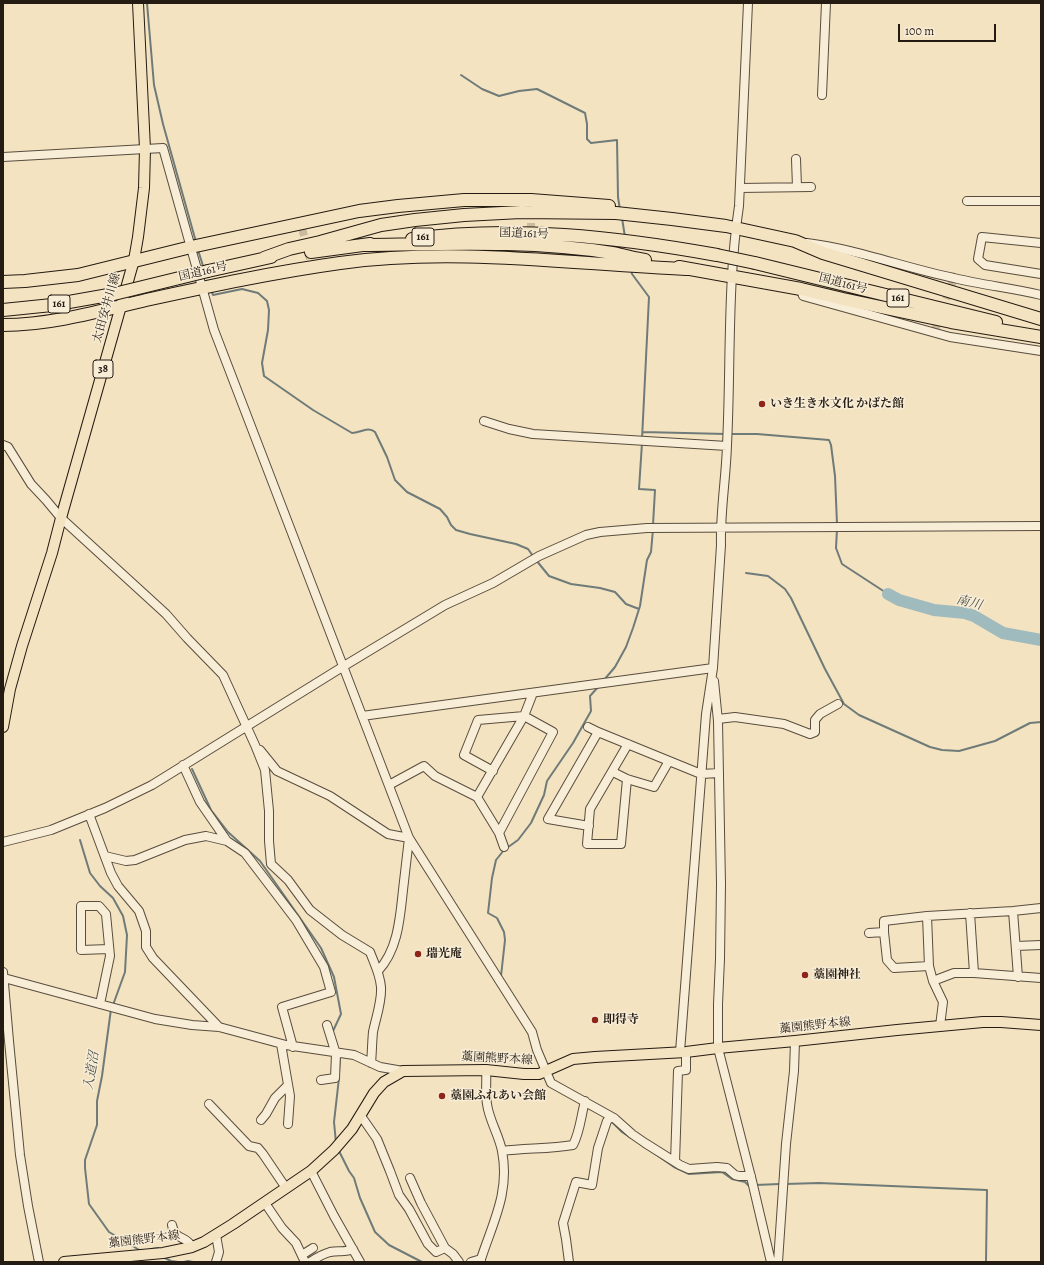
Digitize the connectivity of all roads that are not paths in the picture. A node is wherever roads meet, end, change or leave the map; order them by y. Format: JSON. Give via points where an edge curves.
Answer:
{"nodes":[{"id":1,"x":138,"y":3,"type":"edge"},
{"id":2,"x":748,"y":3,"type":"edge"},
{"id":3,"x":826,"y":3,"type":"edge"},
{"id":4,"x":822,"y":95,"type":"dead end"},
{"id":5,"x":145,"y":149,"type":"junction"},
{"id":6,"x":3,"y":157,"type":"edge"},
{"id":7,"x":796,"y":159,"type":"dead end"},
{"id":8,"x":740,"y":188,"type":"junction"},
{"id":9,"x":797,"y":188,"type":"junction"},
{"id":10,"x":810,"y":188,"type":"dead end"},
{"id":11,"x":967,"y":201,"type":"dead end"},
{"id":12,"x":1041,"y":201,"type":"edge"},
{"id":13,"x":619,"y":210,"type":"junction"},
{"id":14,"x":736,"y":229,"type":"junction"},
{"id":15,"x":795,"y":241,"type":"junction"},
{"id":16,"x":1041,"y":244,"type":"edge"},
{"id":17,"x":362,"y":245,"type":"junction"},
{"id":18,"x":191,"y":246,"type":"junction"},
{"id":19,"x":264,"y":258,"type":"junction"},
{"id":20,"x":134,"y":260,"type":"junction"},
{"id":21,"x":629,"y":261,"type":"junction"},
{"id":22,"x":1041,"y":274,"type":"edge"},
{"id":23,"x":732,"y":277,"type":"junction"},
{"id":24,"x":3,"y":282,"type":"edge"},
{"id":25,"x":202,"y":287,"type":"junction"},
{"id":26,"x":801,"y":290,"type":"junction"},
{"id":27,"x":1041,"y":295,"type":"edge"},
{"id":28,"x":121,"y":306,"type":"junction"},
{"id":29,"x":3,"y":310,"type":"edge"},
{"id":30,"x":1041,"y":319,"type":"edge"},
{"id":31,"x":3,"y":325,"type":"edge"},
{"id":32,"x":1041,"y":330,"type":"edge"},
{"id":33,"x":1041,"y":337,"type":"edge"},
{"id":34,"x":1041,"y":351,"type":"edge"},
{"id":35,"x":484,"y":420,"type":"dead end"},
{"id":36,"x":727,"y":442,"type":"junction"},
{"id":37,"x":3,"y":445,"type":"edge"},
{"id":38,"x":61,"y":518,"type":"junction"},
{"id":39,"x":1041,"y":526,"type":"edge"},
{"id":40,"x":720,"y":528,"type":"junction"},
{"id":41,"x":344,"y":666,"type":"junction"},
{"id":42,"x":713,"y":668,"type":"junction"},
{"id":43,"x":533,"y":693,"type":"junction"},
{"id":44,"x":838,"y":704,"type":"dead end"},
{"id":45,"x":362,"y":716,"type":"junction"},
{"id":46,"x":524,"y":716,"type":"junction"},
{"id":47,"x":718,"y":719,"type":"junction"},
{"id":48,"x":246,"y":726,"type":"junction"},
{"id":49,"x":3,"y":727,"type":"edge"},
{"id":50,"x":588,"y":727,"type":"dead end"},
{"id":51,"x":598,"y":732,"type":"junction"},
{"id":52,"x":628,"y":744,"type":"junction"},
{"id":53,"x":255,"y":745,"type":"junction"},
{"id":54,"x":669,"y":761,"type":"junction"},
{"id":55,"x":183,"y":765,"type":"junction"},
{"id":56,"x":492,"y":771,"type":"junction"},
{"id":57,"x":613,"y":772,"type":"junction"},
{"id":58,"x":719,"y":773,"type":"junction"},
{"id":59,"x":701,"y":774,"type":"junction"},
{"id":60,"x":627,"y":779,"type":"junction"},
{"id":61,"x":389,"y":785,"type":"junction"},
{"id":62,"x":477,"y":797,"type":"junction"},
{"id":63,"x":89,"y":814,"type":"junction"},
{"id":64,"x":588,"y":826,"type":"junction"},
{"id":65,"x":499,"y":833,"type":"junction"},
{"id":66,"x":409,"y":838,"type":"junction"},
{"id":67,"x":227,"y":841,"type":"junction"},
{"id":68,"x":3,"y":842,"type":"edge"},
{"id":69,"x":504,"y":847,"type":"dead end"},
{"id":70,"x":105,"y":856,"type":"junction"},
{"id":71,"x":270,"y":865,"type":"junction"},
{"id":72,"x":262,"y":874,"type":"junction"},
{"id":73,"x":1041,"y":908,"type":"edge"},
{"id":74,"x":1013,"y":910,"type":"junction"},
{"id":75,"x":970,"y":913,"type":"junction"},
{"id":76,"x":927,"y":916,"type":"junction"},
{"id":77,"x":884,"y":932,"type":"junction"},
{"id":78,"x":869,"y":933,"type":"dead end"},
{"id":79,"x":1041,"y":944,"type":"edge"},
{"id":80,"x":1016,"y":946,"type":"junction"},
{"id":81,"x":109,"y":949,"type":"junction"},
{"id":82,"x":929,"y":966,"type":"junction"},
{"id":83,"x":378,"y":971,"type":"junction"},
{"id":84,"x":974,"y":973,"type":"junction"},
{"id":85,"x":3,"y":975,"type":"edge"},
{"id":86,"x":1018,"y":977,"type":"junction"},
{"id":87,"x":1041,"y":978,"type":"edge"},
{"id":88,"x":933,"y":981,"type":"junction"},
{"id":89,"x":100,"y":1004,"type":"junction"},
{"id":90,"x":327,"y":1025,"type":"dead end"},
{"id":91,"x":1041,"y":1025,"type":"edge"},
{"id":92,"x":940,"y":1026,"type":"junction"},
{"id":93,"x":219,"y":1027,"type":"junction"},
{"id":94,"x":795,"y":1041,"type":"junction"},
{"id":95,"x":281,"y":1044,"type":"junction"},
{"id":96,"x":293,"y":1046,"type":"junction"},
{"id":97,"x":718,"y":1048,"type":"junction"},
{"id":98,"x":683,"y":1052,"type":"junction"},
{"id":99,"x":340,"y":1054,"type":"junction"},
{"id":100,"x":371,"y":1063,"type":"junction"},
{"id":101,"x":486,"y":1070,"type":"junction"},
{"id":102,"x":403,"y":1071,"type":"junction"},
{"id":103,"x":544,"y":1072,"type":"junction"},
{"id":104,"x":321,"y":1080,"type":"dead end"},
{"id":105,"x":288,"y":1085,"type":"junction"},
{"id":106,"x":209,"y":1104,"type":"dead end"},
{"id":107,"x":584,"y":1104,"type":"junction"},
{"id":108,"x":361,"y":1116,"type":"junction"},
{"id":109,"x":611,"y":1119,"type":"junction"},
{"id":110,"x":261,"y":1120,"type":"dead end"},
{"id":111,"x":288,"y":1124,"type":"dead end"},
{"id":112,"x":502,"y":1150,"type":"junction"},
{"id":113,"x":675,"y":1162,"type":"junction"},
{"id":114,"x":311,"y":1171,"type":"junction"},
{"id":115,"x":751,"y":1176,"type":"junction"},
{"id":116,"x":410,"y":1178,"type":"dead end"},
{"id":117,"x":286,"y":1188,"type":"junction"},
{"id":118,"x":265,"y":1202,"type":"junction"},
{"id":119,"x":421,"y":1203,"type":"junction"},
{"id":120,"x":409,"y":1209,"type":"junction"},
{"id":121,"x":172,"y":1225,"type":"dead end"},
{"id":122,"x":216,"y":1235,"type":"junction"},
{"id":123,"x":192,"y":1247,"type":"junction"},
{"id":124,"x":313,"y":1248,"type":"dead end"},
{"id":125,"x":445,"y":1248,"type":"junction"},
{"id":126,"x":353,"y":1250,"type":"junction"},
{"id":127,"x":303,"y":1258,"type":"edge"},
{"id":128,"x":481,"y":1260,"type":"edge"},
{"id":129,"x":39,"y":1262,"type":"edge"},
{"id":130,"x":64,"y":1262,"type":"edge"},
{"id":131,"x":216,"y":1262,"type":"edge"},
{"id":132,"x":310,"y":1262,"type":"edge"},
{"id":133,"x":360,"y":1262,"type":"edge"},
{"id":134,"x":459,"y":1262,"type":"edge"},
{"id":135,"x":471,"y":1262,"type":"edge"},
{"id":136,"x":569,"y":1262,"type":"edge"},
{"id":137,"x":771,"y":1262,"type":"edge"},
{"id":138,"x":778,"y":1262,"type":"edge"}],
"edges":[{"from":1,"to":5,"type":"main road","name":"太田安井川線","number":"38"},
{"from":2,"to":8,"type":"street"},
{"from":3,"to":4,"type":"street"},
{"from":5,"to":6,"type":"street"},
{"from":5,"to":18,"type":"street","via":[[164,148]]},
{"from":5,"to":20,"type":"main road","name":"太田安井川線","number":"38","via":[[144,188]]},
{"from":7,"to":9,"type":"street"},
{"from":8,"to":9,"type":"street"},
{"from":8,"to":14,"type":"street"},
{"from":9,"to":10,"type":"street"},
{"from":11,"to":12,"type":"street"},
{"from":13,"to":14,"type":"highway","via":[[667,212],[672,219]]},
{"from":13,"to":18,"type":"highway","via":[[574,202],[531,206],[464,200],[359,211],[301,226]]},
{"from":13,"to":19,"type":"highway","via":[[522,212],[415,220],[381,225]]},
{"from":14,"to":15,"type":"highway"},
{"from":14,"to":23,"type":"street"},
{"from":15,"to":27,"type":"street","via":[[819,244],[954,278]]},
{"from":15,"to":30,"type":"highway","via":[[823,252]]},
{"from":16,"to":22,"type":"street","via":[[982,237],[978,260],[985,265]]},
{"from":17,"to":19,"type":"highway","name":"国道161号","number":"161"},
{"from":17,"to":21,"type":"highway","via":[[476,243],[544,246],[613,253]]},
{"from":17,"to":32,"type":"highway","name":"国道161号","number":"161","bridge":true,"via":[[437,235],[479,233],[545,235],[661,245],[755,263],[982,319]]},
{"from":18,"to":20,"type":"highway"},
{"from":18,"to":25,"type":"street"},
{"from":19,"to":29,"type":"highway","name":"国道161号","number":"161","bridge":true,"via":[[114,294],[52,305]]},
{"from":20,"to":24,"type":"highway","via":[[78,275]]},
{"from":20,"to":28,"type":"main road","name":"太田安井川線","number":"38"},
{"from":21,"to":23,"type":"highway"},
{"from":21,"to":25,"type":"highway","via":[[531,256],[395,257],[312,267]]},
{"from":23,"to":26,"type":"highway"},
{"from":23,"to":36,"type":"street"},
{"from":25,"to":28,"type":"highway"},
{"from":25,"to":41,"type":"street","via":[[214,330]]},
{"from":26,"to":33,"type":"highway","via":[[952,322]]},
{"from":26,"to":34,"type":"street","via":[[803,296],[950,337]]},
{"from":28,"to":31,"type":"highway","via":[[53,320]]},
{"from":28,"to":38,"type":"main road","name":"太田安井川線","number":"38"},
{"from":35,"to":36,"type":"street","via":[[533,434],[647,441]]},
{"from":36,"to":40,"type":"street"},
{"from":37,"to":38,"type":"street","via":[[8,447],[31,484]]},
{"from":38,"to":48,"type":"street","via":[[166,614],[223,675]]},
{"from":38,"to":49,"type":"main road","name":"太田安井川線","number":"38","via":[[10,689]]},
{"from":39,"to":40,"type":"street"},
{"from":40,"to":41,"type":"street","via":[[648,528],[586,535],[539,556],[494,583],[445,605]]},
{"from":40,"to":42,"type":"street"},
{"from":41,"to":45,"type":"street"},
{"from":41,"to":48,"type":"street"},
{"from":42,"to":43,"type":"street"},
{"from":42,"to":47,"type":"street"},
{"from":42,"to":59,"type":"street"},
{"from":43,"to":45,"type":"street"},
{"from":43,"to":46,"type":"street"},
{"from":44,"to":47,"type":"street","via":[[820,714],[815,720],[815,732],[810,734],[784,724],[735,717]]},
{"from":45,"to":61,"type":"street"},
{"from":46,"to":56,"type":"street"},
{"from":46,"to":56,"type":"street","via":[[478,720],[464,755]]},
{"from":46,"to":65,"type":"street","via":[[553,732]]},
{"from":47,"to":58,"type":"street"},
{"from":48,"to":53,"type":"street"},
{"from":48,"to":55,"type":"street"},
{"from":50,"to":51,"type":"street"},
{"from":51,"to":52,"type":"street"},
{"from":51,"to":64,"type":"street","via":[[548,819]]},
{"from":52,"to":54,"type":"street"},
{"from":52,"to":57,"type":"street"},
{"from":53,"to":66,"type":"street","via":[[277,771],[330,796],[388,834]]},
{"from":53,"to":71,"type":"street","via":[[265,770],[268,792]]},
{"from":54,"to":59,"type":"street"},
{"from":54,"to":60,"type":"street","via":[[654,787]]},
{"from":55,"to":63,"type":"street","via":[[152,785]]},
{"from":55,"to":67,"type":"street","via":[[200,802]]},
{"from":56,"to":62,"type":"street"},
{"from":57,"to":60,"type":"street"},
{"from":57,"to":64,"type":"street","via":[[590,809]]},
{"from":58,"to":59,"type":"street"},
{"from":58,"to":97,"type":"street","via":[[721,884]]},
{"from":59,"to":98,"type":"street"},
{"from":60,"to":64,"type":"street","via":[[621,844],[587,844]]},
{"from":61,"to":62,"type":"street","via":[[424,766],[435,776]]},
{"from":61,"to":66,"type":"street"},
{"from":62,"to":65,"type":"street"},
{"from":63,"to":68,"type":"street","via":[[51,830]]},
{"from":63,"to":70,"type":"street"},
{"from":65,"to":69,"type":"street"},
{"from":66,"to":83,"type":"street","via":[[396,940]]},
{"from":66,"to":103,"type":"street","via":[[532,1032]]},
{"from":67,"to":70,"type":"street","via":[[206,836],[185,840],[126,862]]},
{"from":67,"to":72,"type":"street","via":[[245,853]]},
{"from":70,"to":93,"type":"street","via":[[118,886],[139,910],[146,931],[146,947],[153,958]]},
{"from":71,"to":72,"type":"street"},
{"from":71,"to":83,"type":"street","via":[[288,880],[310,910],[342,935],[370,952]]},
{"from":72,"to":96,"type":"street","via":[[296,920],[320,960],[331,992],[282,1007]]},
{"from":73,"to":74,"type":"street"},
{"from":74,"to":75,"type":"street"},
{"from":74,"to":80,"type":"street"},
{"from":75,"to":76,"type":"street"},
{"from":75,"to":84,"type":"street"},
{"from":76,"to":77,"type":"street","via":[[884,921]]},
{"from":76,"to":82,"type":"street"},
{"from":77,"to":78,"type":"street"},
{"from":77,"to":82,"type":"street","via":[[886,960],[894,968]]},
{"from":79,"to":80,"type":"street"},
{"from":80,"to":86,"type":"street"},
{"from":81,"to":81,"type":"street","via":[[106,914],[99,906],[81,906],[81,950]]},
{"from":81,"to":89,"type":"street","via":[[110,956]]},
{"from":82,"to":88,"type":"street"},
{"from":83,"to":100,"type":"street","via":[[381,987]]},
{"from":84,"to":86,"type":"street"},
{"from":84,"to":88,"type":"street","via":[[954,973]]},
{"from":85,"to":89,"type":"street"},
{"from":85,"to":129,"type":"street","via":[[20,1155]]},
{"from":86,"to":87,"type":"street"},
{"from":88,"to":92,"type":"street","via":[[943,1002]]},
{"from":89,"to":93,"type":"street","via":[[155,1019]]},
{"from":90,"to":99,"type":"street"},
{"from":91,"to":92,"type":"main road","name":"藁園熊野本線","via":[[983,1022]]},
{"from":92,"to":94,"type":"main road","name":"藁園熊野本線"},
{"from":93,"to":95,"type":"street"},
{"from":94,"to":97,"type":"main road","name":"藁園熊野本線"},
{"from":94,"to":138,"type":"street"},
{"from":95,"to":96,"type":"street"},
{"from":95,"to":105,"type":"street"},
{"from":96,"to":99,"type":"street"},
{"from":97,"to":98,"type":"main road","name":"藁園熊野本線"},
{"from":97,"to":115,"type":"street"},
{"from":98,"to":103,"type":"main road","name":"藁園熊野本線","via":[[573,1059]]},
{"from":98,"to":113,"type":"street","via":[[686,1070],[678,1071]]},
{"from":99,"to":100,"type":"street"},
{"from":99,"to":104,"type":"street","via":[[335,1078]]},
{"from":100,"to":102,"type":"street"},
{"from":101,"to":102,"type":"main road","name":"藁園熊野本線"},
{"from":101,"to":103,"type":"main road","name":"藁園熊野本線","via":[[524,1074]]},
{"from":101,"to":112,"type":"street","via":[[487,1104]]},
{"from":102,"to":108,"type":"main road","name":"藁園熊野本線","via":[[384,1082],[374,1093]]},
{"from":103,"to":107,"type":"street","via":[[551,1083]]},
{"from":105,"to":110,"type":"street","via":[[275,1098]]},
{"from":105,"to":111,"type":"street"},
{"from":106,"to":117,"type":"street","via":[[249,1146],[258,1148]]},
{"from":107,"to":109,"type":"street"},
{"from":107,"to":112,"type":"street","via":[[574,1145]]},
{"from":108,"to":114,"type":"main road","name":"藁園熊野本線","via":[[337,1147]]},
{"from":108,"to":120,"type":"street","via":[[377,1139],[399,1195]]},
{"from":109,"to":113,"type":"street"},
{"from":109,"to":136,"type":"street","via":[[598,1148],[592,1185],[576,1182],[565,1216],[563,1223]]},
{"from":112,"to":128,"type":"street","via":[[503,1191],[499,1211]]},
{"from":113,"to":115,"type":"street","via":[[689,1169],[727,1168],[735,1175]]},
{"from":114,"to":117,"type":"main road","name":"藁園熊野本線"},
{"from":114,"to":126,"type":"street"},
{"from":115,"to":137,"type":"street"},
{"from":116,"to":119,"type":"street"},
{"from":117,"to":118,"type":"main road","name":"藁園熊野本線"},
{"from":118,"to":122,"type":"main road","name":"藁園熊野本線"},
{"from":118,"to":127,"type":"street","via":[[282,1228],[296,1243]]},
{"from":119,"to":120,"type":"street"},
{"from":119,"to":125,"type":"street"},
{"from":120,"to":125,"type":"street","via":[[428,1244],[436,1252]]},
{"from":121,"to":123,"type":"street","via":[[173,1232],[189,1242]]},
{"from":122,"to":123,"type":"main road","name":"藁園熊野本線"},
{"from":122,"to":131,"type":"street","via":[[219,1252]]},
{"from":123,"to":130,"type":"main road","name":"藁園熊野本線","via":[[160,1253]]},
{"from":124,"to":127,"type":"street"},
{"from":125,"to":134,"type":"street"},
{"from":126,"to":132,"type":"street","via":[[331,1252]]},
{"from":126,"to":133,"type":"street"},
{"from":128,"to":135,"type":"street"}]}
